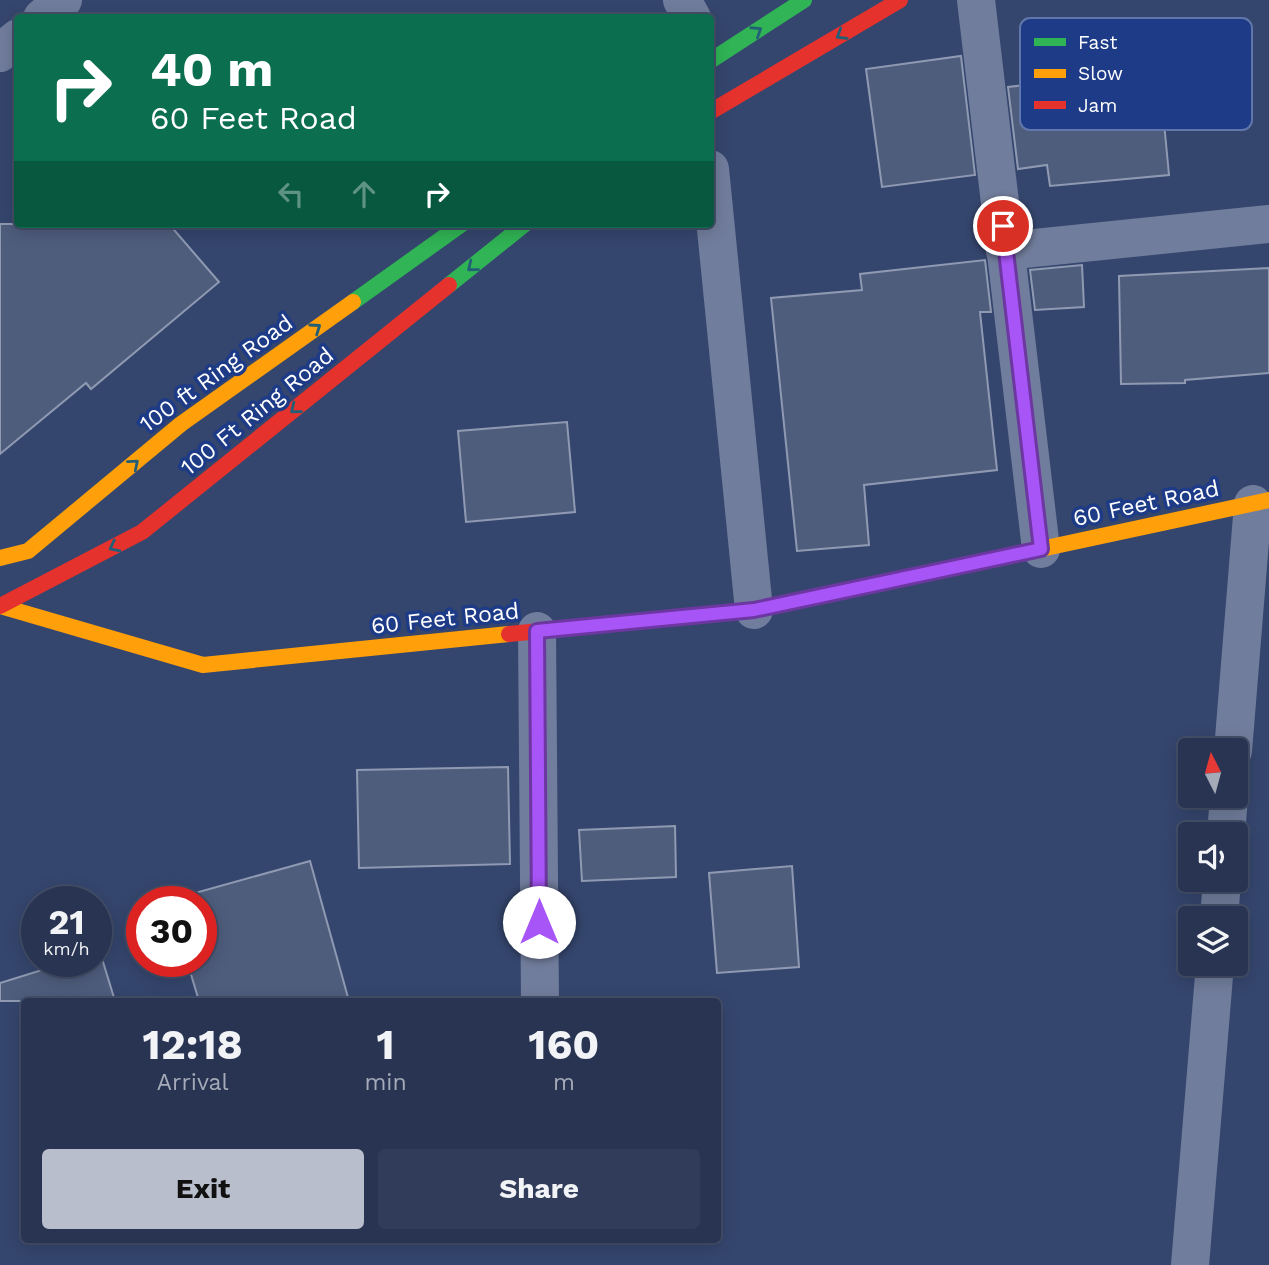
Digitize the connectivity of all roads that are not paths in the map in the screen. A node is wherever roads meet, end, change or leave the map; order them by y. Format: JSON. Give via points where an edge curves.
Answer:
{"nodes":[{"id":1,"x":62,"y":0,"type":"edge"},
{"id":2,"x":804,"y":0,"type":"edge"},
{"id":3,"x":900,"y":0,"type":"edge"},
{"id":4,"x":976,"y":0,"type":"edge"},
{"id":5,"x":46,"y":14,"type":"edge"},
{"id":6,"x":14,"y":41,"type":"edge"},
{"id":7,"x":0,"y":53,"type":"edge"},
{"id":8,"x":714,"y":56,"type":"edge"},
{"id":9,"x":714,"y":110,"type":"edge"},
{"id":10,"x":714,"y":209,"type":"edge"},
{"id":11,"x":1269,"y":225,"type":"edge"},
{"id":12,"x":456,"y":228,"type":"edge"},
{"id":13,"x":520,"y":228,"type":"edge"},
{"id":14,"x":1006,"y":251,"type":"junction"},
{"id":15,"x":1261,"y":502,"type":"edge"},
{"id":16,"x":1041,"y":549,"type":"junction"},
{"id":17,"x":0,"y":558,"type":"edge"},
{"id":18,"x":0,"y":606,"type":"edge"},
{"id":19,"x":754,"y":610,"type":"junction"},
{"id":20,"x":537,"y":631,"type":"junction"},
{"id":21,"x":1234,"y":738,"type":"edge"},
{"id":22,"x":1214,"y":976,"type":"edge"},
{"id":23,"x":540,"y":998,"type":"edge"},
{"id":24,"x":1190,"y":1265,"type":"edge"}],
"edges":[{"from":1,"to":5,"type":"street"},
{"from":8,"to":2,"type":"main road","one_way":true},
{"from":3,"to":9,"type":"main road","one_way":true},
{"from":4,"to":14,"type":"street"},
{"from":6,"to":7,"type":"street"},
{"from":10,"to":19,"type":"street"},
{"from":11,"to":14,"type":"street"},
{"from":17,"to":12,"type":"main road","name":"100 ft Ring Road","one_way":true,"via":[[29,551],[181,424]]},
{"from":13,"to":18,"type":"main road","name":"100 Ft Ring Road","one_way":true,"via":[[142,532]]},
{"from":14,"to":16,"type":"street"},
{"from":15,"to":16,"type":"main road","name":"60 Feet Road"},
{"from":15,"to":21,"type":"street"},
{"from":16,"to":19,"type":"main road","name":"60 Feet Road"},
{"from":18,"to":20,"type":"main road","name":"60 Feet Road","via":[[204,665]]},
{"from":19,"to":20,"type":"main road","name":"60 Feet Road"},
{"from":20,"to":23,"type":"street"},
{"from":22,"to":24,"type":"street"}]}
